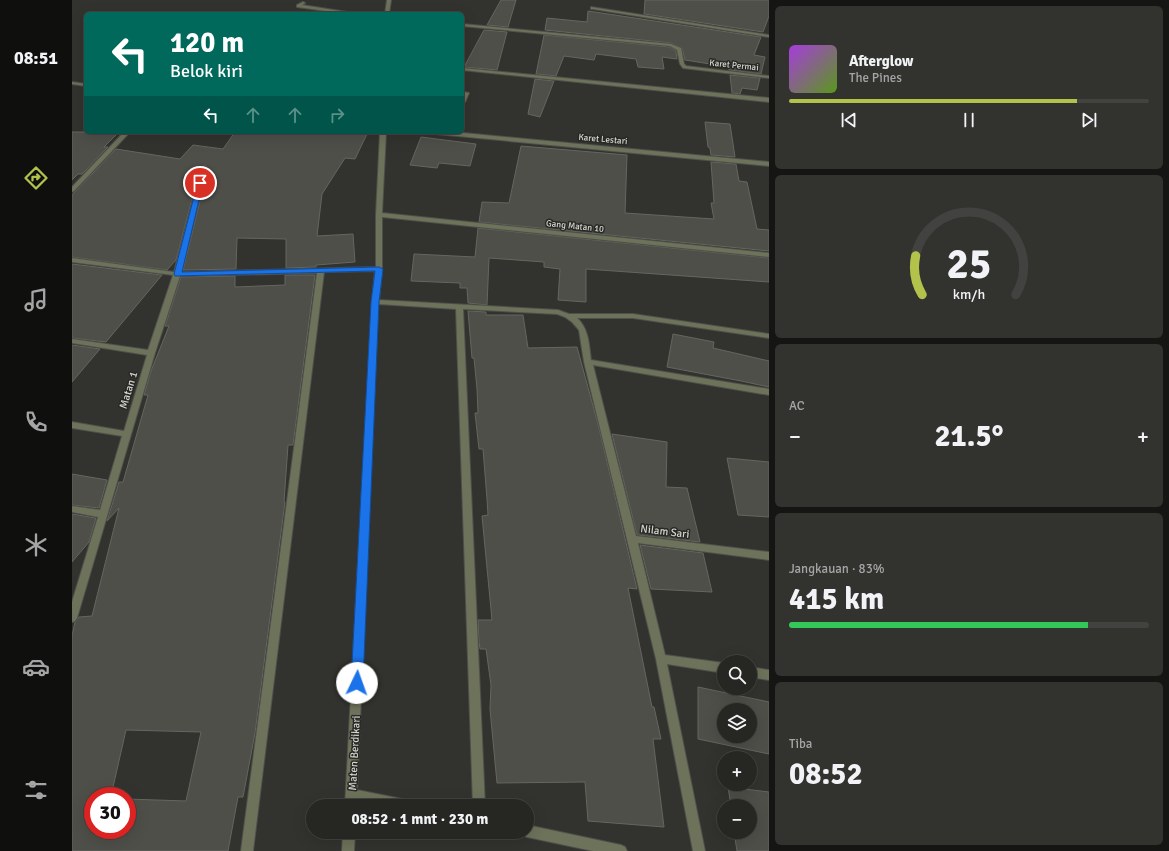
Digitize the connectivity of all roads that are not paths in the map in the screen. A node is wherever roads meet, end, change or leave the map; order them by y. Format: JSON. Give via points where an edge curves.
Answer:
{"nodes":[{"id":1,"x":389,"y":0,"type":"edge"},
{"id":2,"x":303,"y":3,"type":"dead end"},
{"id":3,"x":593,"y":8,"type":"dead end"},
{"id":4,"x":343,"y":12,"type":"edge"},
{"id":5,"x":387,"y":12,"type":"edge"},
{"id":6,"x":464,"y":24,"type":"edge"},
{"id":7,"x":769,"y":36,"type":"edge"},
{"id":8,"x":464,"y":69,"type":"edge"},
{"id":9,"x":769,"y":77,"type":"edge"},
{"id":10,"x":72,"y":83,"type":"edge"},
{"id":11,"x":84,"y":85,"type":"edge"},
{"id":12,"x":466,"y":93,"type":"dead end"},
{"id":13,"x":464,"y":98,"type":"edge"},
{"id":14,"x":769,"y":100,"type":"edge"},
{"id":15,"x":125,"y":134,"type":"edge"},
{"id":16,"x":383,"y":134,"type":"edge"},
{"id":17,"x":461,"y":134,"type":"edge"},
{"id":18,"x":769,"y":164,"type":"edge"},
{"id":19,"x":204,"y":168,"type":"dead end"},
{"id":20,"x":72,"y":190,"type":"edge"},
{"id":21,"x":379,"y":215,"type":"junction"},
{"id":22,"x":769,"y":255,"type":"edge"},
{"id":23,"x":72,"y":260,"type":"edge"},
{"id":24,"x":379,"y":269,"type":"junction"},
{"id":25,"x":321,"y":270,"type":"junction"},
{"id":26,"x":177,"y":274,"type":"junction"},
{"id":27,"x":375,"y":302,"type":"junction"},
{"id":28,"x":459,"y":306,"type":"junction"},
{"id":29,"x":570,"y":316,"type":"junction"},
{"id":30,"x":769,"y":336,"type":"edge"},
{"id":31,"x":72,"y":341,"type":"edge"},
{"id":32,"x":151,"y":352,"type":"junction"},
{"id":33,"x":588,"y":362,"type":"junction"},
{"id":34,"x":769,"y":392,"type":"edge"},
{"id":35,"x":72,"y":425,"type":"edge"},
{"id":36,"x":126,"y":434,"type":"junction"},
{"id":37,"x":72,"y":509,"type":"edge"},
{"id":38,"x":103,"y":514,"type":"junction"},
{"id":39,"x":632,"y":539,"type":"junction"},
{"id":40,"x":769,"y":556,"type":"edge"},
{"id":41,"x":72,"y":618,"type":"edge"},
{"id":42,"x":661,"y":658,"type":"junction"},
{"id":43,"x":717,"y":667,"type":"edge"},
{"id":44,"x":757,"y":673,"type":"edge"},
{"id":45,"x":769,"y":675,"type":"edge"},
{"id":46,"x":352,"y":799,"type":"edge"},
{"id":47,"x":479,"y":799,"type":"edge"},
{"id":48,"x":534,"y":832,"type":"edge"},
{"id":49,"x":349,"y":839,"type":"edge"},
{"id":50,"x":247,"y":851,"type":"edge"},
{"id":51,"x":348,"y":851,"type":"edge"},
{"id":52,"x":621,"y":851,"type":"edge"},
{"id":53,"x":699,"y":851,"type":"edge"}],
"edges":[{"from":1,"to":5,"type":"street"},
{"from":2,"to":4,"type":"street","via":[[298,6]]},
{"from":3,"to":7,"type":"street"},
{"from":6,"to":9,"type":"street","name":"Karet Permai","via":[[671,45],[679,49],[682,64],[686,67]]},
{"from":8,"to":14,"type":"street"},
{"from":10,"to":11,"type":"street"},
{"from":12,"to":13,"type":"street"},
{"from":15,"to":20,"type":"street"},
{"from":16,"to":21,"type":"street","name":"Maten Berdikari"},
{"from":17,"to":18,"type":"street","name":"Karet Lestari"},
{"from":19,"to":26,"type":"street","name":"Matan 1"},
{"from":21,"to":22,"type":"street","name":"Gang Matan 10"},
{"from":21,"to":24,"type":"street","name":"Maten Berdikari"},
{"from":23,"to":26,"type":"street"},
{"from":24,"to":25,"type":"street"},
{"from":24,"to":27,"type":"street","name":"Maten Berdikari"},
{"from":25,"to":26,"type":"street"},
{"from":25,"to":50,"type":"street"},
{"from":26,"to":32,"type":"street","name":"Matan 1"},
{"from":27,"to":28,"type":"street"},
{"from":27,"to":46,"type":"street","name":"Maten Berdikari"},
{"from":28,"to":29,"type":"street","via":[[558,312]]},
{"from":28,"to":47,"type":"street"},
{"from":29,"to":30,"type":"street","via":[[633,316]]},
{"from":29,"to":33,"type":"street","via":[[582,327]]},
{"from":31,"to":32,"type":"street"},
{"from":32,"to":36,"type":"street","name":"Matan 1"},
{"from":33,"to":34,"type":"street"},
{"from":33,"to":39,"type":"street"},
{"from":35,"to":36,"type":"street"},
{"from":36,"to":38,"type":"street","name":"Matan 1"},
{"from":37,"to":38,"type":"street"},
{"from":38,"to":41,"type":"street","name":"Matan 1"},
{"from":39,"to":40,"type":"street","name":"Nilam Sari"},
{"from":39,"to":42,"type":"street","name":"Nilam Sari"},
{"from":42,"to":43,"type":"street"},
{"from":42,"to":53,"type":"street","name":"Nilam Sari"},
{"from":44,"to":45,"type":"street"},
{"from":48,"to":52,"type":"street"},
{"from":49,"to":51,"type":"street"}]}
